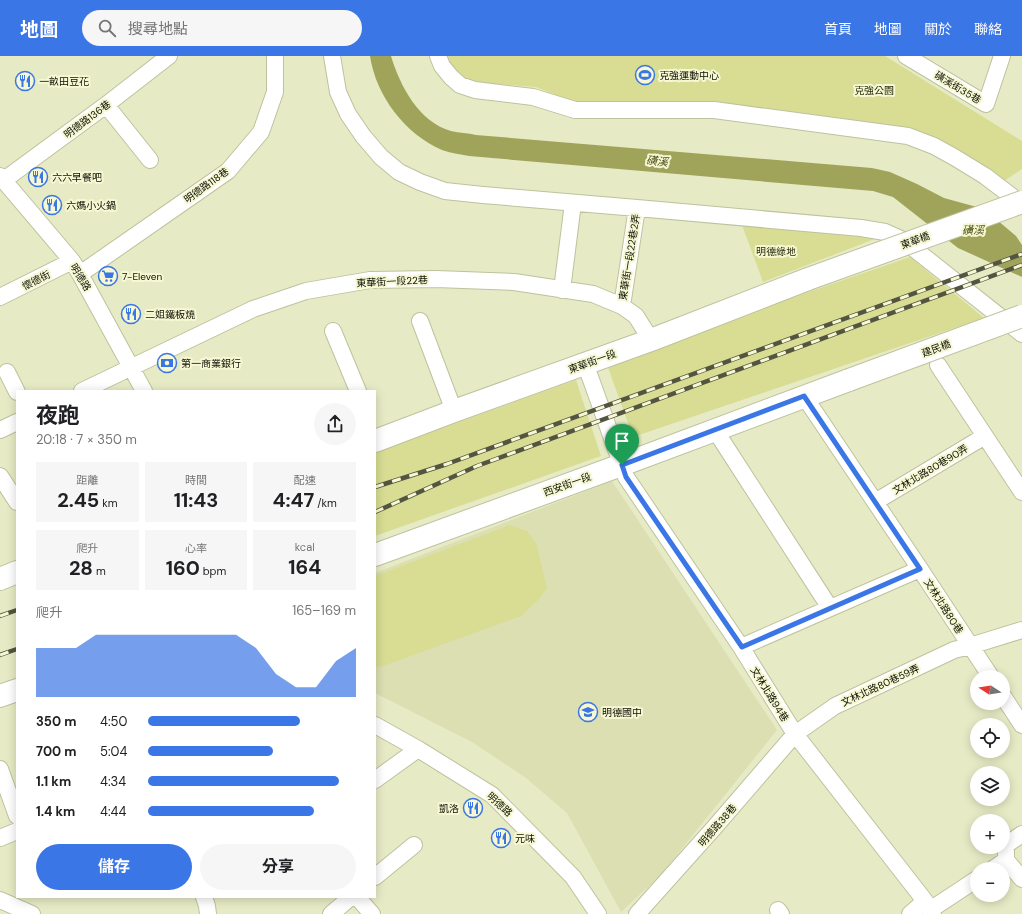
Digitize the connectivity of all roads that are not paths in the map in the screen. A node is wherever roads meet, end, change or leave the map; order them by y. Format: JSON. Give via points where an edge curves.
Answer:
{"nodes":[{"id":1,"x":169,"y":56,"type":"edge"},
{"id":2,"x":274,"y":56,"type":"edge"},
{"id":3,"x":332,"y":56,"type":"edge"},
{"id":4,"x":438,"y":56,"type":"edge"},
{"id":5,"x":906,"y":56,"type":"edge"},
{"id":6,"x":1002,"y":56,"type":"edge"},
{"id":7,"x":106,"y":105,"type":"junction"},
{"id":8,"x":150,"y":160,"type":"dead end"},
{"id":9,"x":2,"y":178,"type":"edge"},
{"id":10,"x":573,"y":203,"type":"junction"},
{"id":11,"x":1022,"y":203,"type":"edge"},
{"id":12,"x":637,"y":208,"type":"junction"},
{"id":13,"x":76,"y":268,"type":"junction"},
{"id":14,"x":808,"y":279,"type":"joint"},
{"id":15,"x":562,"y":290,"type":"junction"},
{"id":16,"x":0,"y":298,"type":"edge"},
{"id":17,"x":622,"y":306,"type":"junction"},
{"id":18,"x":1022,"y":316,"type":"edge"},
{"id":19,"x":420,"y":321,"type":"dead end"},
{"id":20,"x":333,"y":331,"type":"dead end"},
{"id":21,"x":1022,"y":334,"type":"edge"},
{"id":22,"x":651,"y":340,"type":"junction"},
{"id":23,"x":585,"y":363,"type":"junction"},
{"id":24,"x":938,"y":364,"type":"dead end"},
{"id":25,"x":131,"y":368,"type":"junction"},
{"id":26,"x":7,"y":372,"type":"dead end"},
{"id":27,"x":849,"y":380,"type":"joint"},
{"id":28,"x":16,"y":390,"type":"edge"},
{"id":29,"x":84,"y":390,"type":"edge"},
{"id":30,"x":143,"y":390,"type":"edge"},
{"id":31,"x":358,"y":390,"type":"edge"},
{"id":32,"x":804,"y":396,"type":"junction"},
{"id":33,"x":454,"y":410,"type":"junction"},
{"id":34,"x":16,"y":422,"type":"edge"},
{"id":35,"x":0,"y":430,"type":"edge"},
{"id":36,"x":716,"y":430,"type":"junction"},
{"id":37,"x":985,"y":436,"type":"junction"},
{"id":38,"x":376,"y":437,"type":"edge"},
{"id":39,"x":622,"y":465,"type":"junction"},
{"id":40,"x":0,"y":476,"type":"edge"},
{"id":41,"x":1022,"y":492,"type":"edge"},
{"id":42,"x":16,"y":500,"type":"edge"},
{"id":43,"x":875,"y":502,"type":"junction"},
{"id":44,"x":376,"y":555,"type":"edge"},
{"id":45,"x":920,"y":569,"type":"junction"},
{"id":46,"x":16,"y":572,"type":"edge"},
{"id":47,"x":0,"y":579,"type":"edge"},
{"id":48,"x":830,"y":608,"type":"junction"},
{"id":49,"x":1022,"y":630,"type":"edge"},
{"id":50,"x":970,"y":646,"type":"junction"},
{"id":51,"x":742,"y":647,"type":"junction"},
{"id":52,"x":985,"y":670,"type":"edge"},
{"id":53,"x":16,"y":690,"type":"edge"},
{"id":54,"x":0,"y":696,"type":"edge"},
{"id":55,"x":1010,"y":707,"type":"edge"},
{"id":56,"x":1022,"y":725,"type":"edge"},
{"id":57,"x":376,"y":726,"type":"edge"},
{"id":58,"x":795,"y":734,"type":"junction"},
{"id":59,"x":418,"y":749,"type":"junction"},
{"id":60,"x":0,"y":769,"type":"edge"},
{"id":61,"x":376,"y":779,"type":"edge"},
{"id":62,"x":16,"y":813,"type":"edge"},
{"id":63,"x":16,"y":831,"type":"edge"},
{"id":64,"x":1022,"y":834,"type":"edge"},
{"id":65,"x":0,"y":838,"type":"edge"},
{"id":66,"x":414,"y":845,"type":"dead end"},
{"id":67,"x":1001,"y":862,"type":"edge"},
{"id":68,"x":1010,"y":871,"type":"edge"},
{"id":69,"x":376,"y":876,"type":"edge"},
{"id":70,"x":1022,"y":879,"type":"edge"},
{"id":71,"x":970,"y":883,"type":"edge"},
{"id":72,"x":350,"y":898,"type":"edge"},
{"id":73,"x":358,"y":898,"type":"edge"},
{"id":74,"x":0,"y":900,"type":"edge"},
{"id":75,"x":929,"y":908,"type":"edge"},
{"id":76,"x":32,"y":914,"type":"edge"},
{"id":77,"x":331,"y":914,"type":"edge"},
{"id":78,"x":372,"y":914,"type":"edge"},
{"id":79,"x":598,"y":914,"type":"edge"},
{"id":80,"x":637,"y":914,"type":"edge"},
{"id":81,"x":910,"y":914,"type":"edge"}],
"edges":[{"from":1,"to":7,"type":"street","name":"明德路136巷"},
{"from":2,"to":13,"type":"street","name":"明德路118巷","via":[[275,92],[261,132],[228,171]]},
{"from":3,"to":10,"type":"street","via":[[338,92],[348,114],[362,136],[381,157],[400,172],[445,191]]},
{"from":4,"to":11,"type":"street","via":[[442,66],[460,85],[475,90],[533,97],[575,110],[714,110],[908,136],[954,157]]},
{"from":5,"to":6,"type":"street","name":"磺溪街35巷","via":[[986,104]]},
{"from":7,"to":8,"type":"street"},
{"from":7,"to":9,"type":"street","name":"明德路136巷"},
{"from":9,"to":13,"type":"street","name":"明德路"},
{"from":10,"to":12,"type":"street"},
{"from":10,"to":15,"type":"street"},
{"from":11,"to":14,"type":"street","name":"東華橋","bridge":true},
{"from":12,"to":17,"type":"street","name":"東華街一段22巷2弄"},
{"from":12,"to":21,"type":"street","via":[[885,232],[903,240]]},
{"from":13,"to":16,"type":"street","name":"懷德街"},
{"from":13,"to":25,"type":"street","name":"明德路"},
{"from":14,"to":22,"type":"street","name":"東華街一段"},
{"from":15,"to":17,"type":"street","name":"東華街一段22巷","via":[[593,294]]},
{"from":15,"to":25,"type":"street","name":"東華街一段22巷","via":[[514,282],[436,279],[370,280],[306,291],[253,309]]},
{"from":17,"to":22,"type":"street","name":"東華街一段22巷","via":[[636,316]]},
{"from":18,"to":27,"type":"street","name":"建民橋","bridge":true},
{"from":19,"to":33,"type":"street"},
{"from":20,"to":31,"type":"street"},
{"from":22,"to":23,"type":"street","name":"東華街一段"},
{"from":23,"to":33,"type":"street","name":"東華街一段"},
{"from":23,"to":39,"type":"street","name":"文林北路94巷"},
{"from":24,"to":37,"type":"street"},
{"from":25,"to":29,"type":"street","name":"東華街一段22巷"},
{"from":25,"to":30,"type":"street","name":"明德路"},
{"from":26,"to":28,"type":"street"},
{"from":27,"to":32,"type":"street","name":"西安街一段"},
{"from":32,"to":36,"type":"street","name":"西安街一段"},
{"from":32,"to":43,"type":"street","name":"文林北路80巷"},
{"from":33,"to":38,"type":"street","name":"東華街一段"},
{"from":34,"to":35,"type":"street"},
{"from":36,"to":39,"type":"street","name":"西安街一段"},
{"from":36,"to":48,"type":"street"},
{"from":37,"to":41,"type":"street"},
{"from":37,"to":43,"type":"street","name":"文林北路80巷90弄"},
{"from":39,"to":44,"type":"street","name":"西安街一段"},
{"from":39,"to":51,"type":"street","name":"文林北路94巷","via":[[626,477]]},
{"from":40,"to":42,"type":"street"},
{"from":43,"to":45,"type":"street","name":"文林北路80巷"},
{"from":45,"to":48,"type":"street"},
{"from":45,"to":50,"type":"street","name":"文林北路80巷"},
{"from":46,"to":47,"type":"street"},
{"from":48,"to":51,"type":"street"},
{"from":49,"to":50,"type":"street","name":"文林北路80巷59弄"},
{"from":50,"to":52,"type":"street","name":"文林北路80巷"},
{"from":50,"to":58,"type":"street","name":"文林北路80巷59弄","via":[[954,650],[835,706]]},
{"from":51,"to":58,"type":"street","name":"文林北路94巷"},
{"from":53,"to":54,"type":"street"},
{"from":55,"to":56,"type":"street"},
{"from":57,"to":59,"type":"street","name":"明德路"},
{"from":58,"to":75,"type":"street","name":"文林北路94巷"},
{"from":58,"to":80,"type":"street","name":"明德路38巷"},
{"from":59,"to":61,"type":"street"},
{"from":59,"to":79,"type":"street","name":"明德路","via":[[492,795],[573,877]]},
{"from":60,"to":62,"type":"street"},
{"from":63,"to":65,"type":"street"},
{"from":64,"to":67,"type":"street","via":[[1006,845]]},
{"from":66,"to":69,"type":"street"},
{"from":68,"to":70,"type":"street"},
{"from":71,"to":75,"type":"street"},
{"from":72,"to":77,"type":"street"},
{"from":73,"to":78,"type":"street"},
{"from":74,"to":76,"type":"street"},
{"from":75,"to":81,"type":"street"}]}
